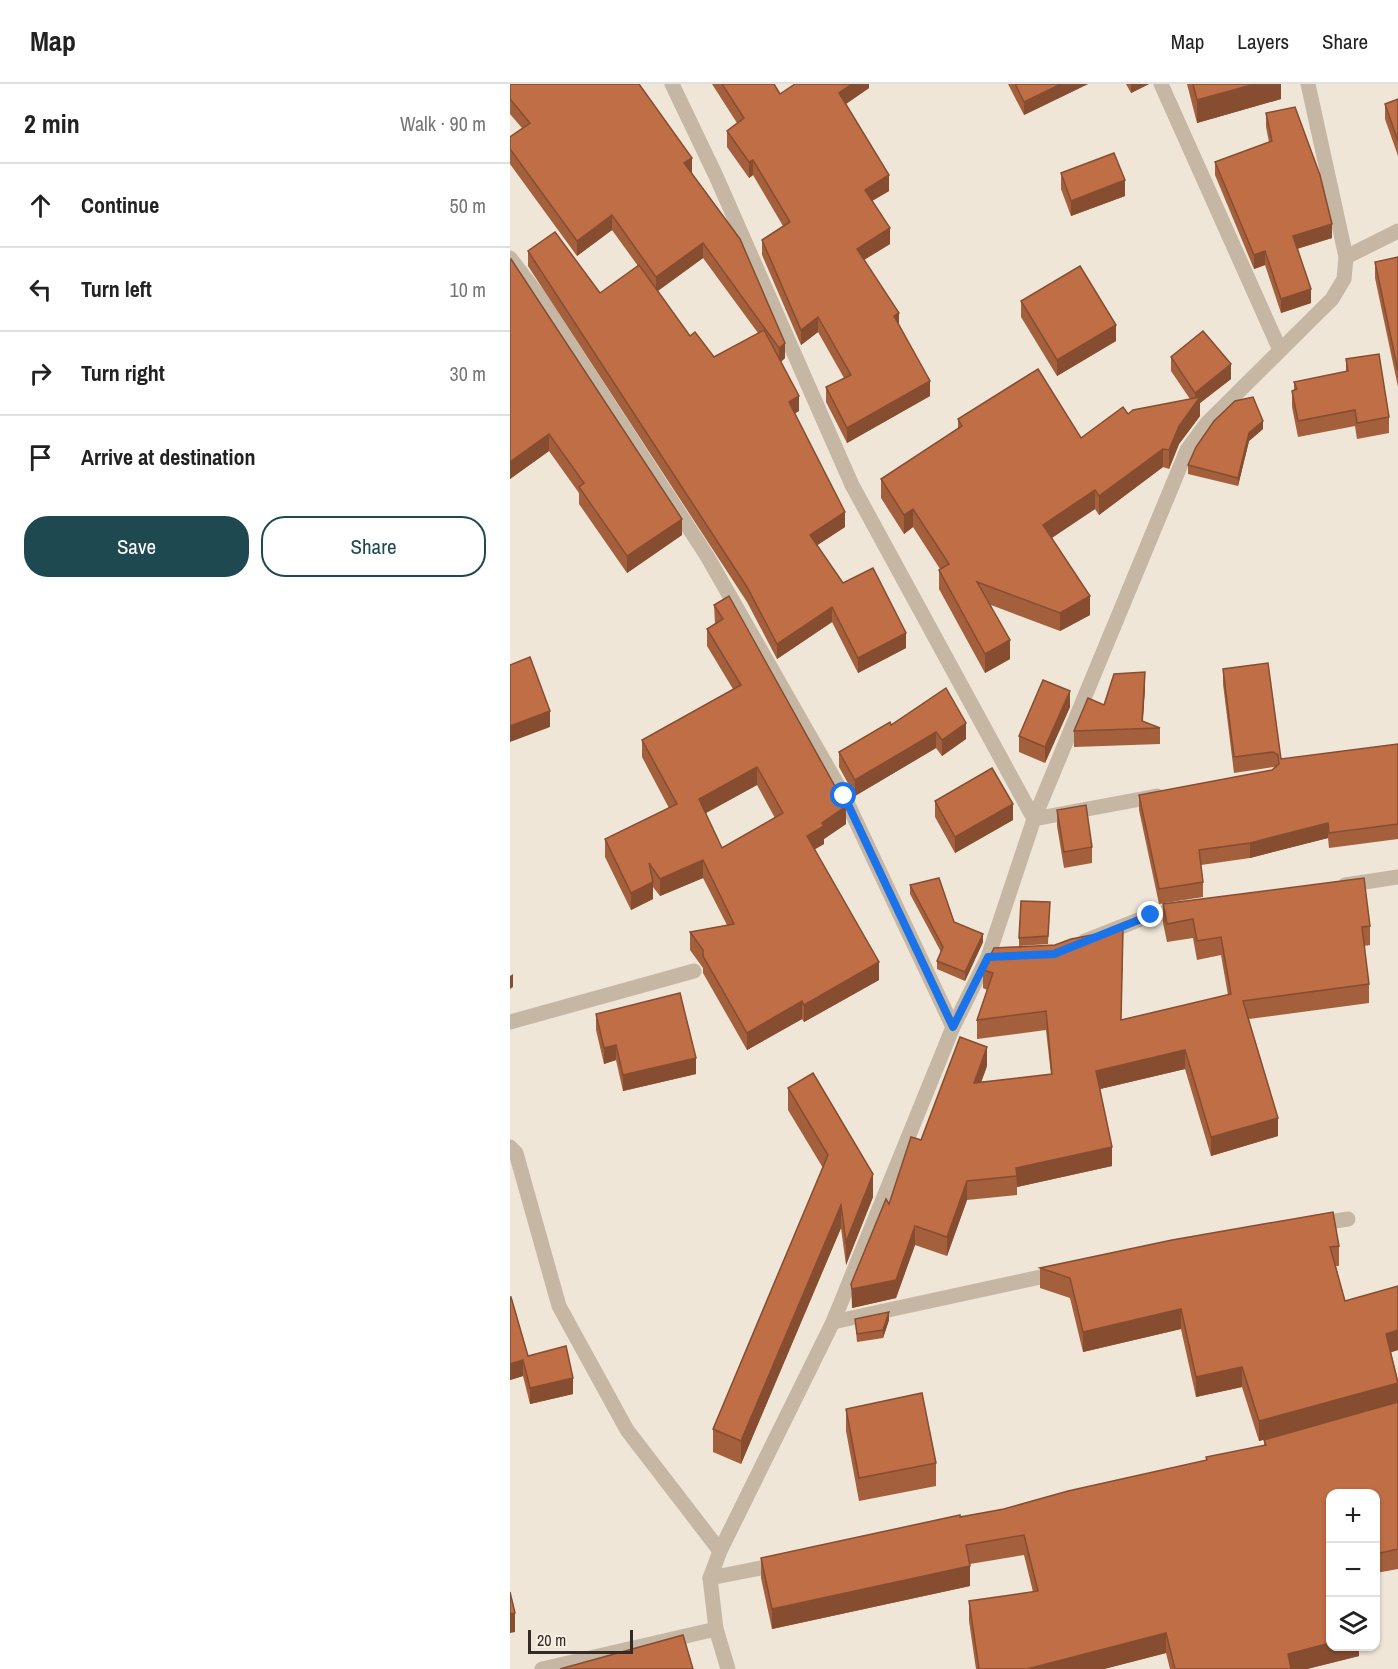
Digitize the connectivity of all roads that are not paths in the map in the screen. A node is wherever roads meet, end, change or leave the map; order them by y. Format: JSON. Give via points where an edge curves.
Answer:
{"nodes":[{"id":1,"x":672,"y":84,"type":"edge"},
{"id":2,"x":1161,"y":84,"type":"edge"},
{"id":3,"x":1308,"y":84,"type":"edge"},
{"id":4,"x":1398,"y":231,"type":"edge"},
{"id":5,"x":1346,"y":257,"type":"junction"},
{"id":6,"x":510,"y":258,"type":"edge"},
{"id":7,"x":1280,"y":350,"type":"junction"},
{"id":8,"x":1175,"y":793,"type":"edge"},
{"id":9,"x":1034,"y":819,"type":"junction"},
{"id":10,"x":1398,"y":877,"type":"edge"},
{"id":11,"x":1328,"y":888,"type":"edge"},
{"id":12,"x":1198,"y":908,"type":"edge"},
{"id":13,"x":1073,"y":945,"type":"edge"},
{"id":14,"x":1010,"y":956,"type":"edge"},
{"id":15,"x":988,"y":957,"type":"junction"},
{"id":16,"x":694,"y":971,"type":"dead end"},
{"id":17,"x":510,"y":1022,"type":"edge"},
{"id":18,"x":953,"y":1027,"type":"junction"},
{"id":19,"x":510,"y":1147,"type":"edge"},
{"id":20,"x":1348,"y":1219,"type":"dead end"},
{"id":21,"x":1303,"y":1227,"type":"edge"},
{"id":22,"x":1077,"y":1270,"type":"edge"},
{"id":23,"x":833,"y":1322,"type":"junction"},
{"id":24,"x":720,"y":1551,"type":"junction"},
{"id":25,"x":801,"y":1560,"type":"edge"},
{"id":26,"x":710,"y":1578,"type":"junction"},
{"id":27,"x":716,"y":1629,"type":"junction"},
{"id":28,"x":542,"y":1669,"type":"edge"},
{"id":29,"x":728,"y":1669,"type":"edge"}],
"edges":[{"from":1,"to":9,"type":"street","via":[[852,485]]},
{"from":2,"to":7,"type":"street"},
{"from":3,"to":5,"type":"street"},
{"from":4,"to":5,"type":"street"},
{"from":5,"to":7,"type":"street","via":[[1344,279],[1332,298]]},
{"from":6,"to":18,"type":"street","via":[[707,556],[844,796]]},
{"from":7,"to":9,"type":"street","via":[[1207,423],[1187,450]]},
{"from":8,"to":9,"type":"street"},
{"from":9,"to":15,"type":"street"},
{"from":10,"to":11,"type":"street"},
{"from":12,"to":13,"type":"street","via":[[1151,915]]},
{"from":14,"to":15,"type":"street"},
{"from":15,"to":18,"type":"street"},
{"from":16,"to":17,"type":"street"},
{"from":18,"to":23,"type":"street"},
{"from":19,"to":24,"type":"street","via":[[516,1153],[559,1306],[627,1430]]},
{"from":20,"to":21,"type":"street"},
{"from":22,"to":23,"type":"street"},
{"from":23,"to":24,"type":"street"},
{"from":24,"to":26,"type":"street"},
{"from":25,"to":26,"type":"street"},
{"from":26,"to":27,"type":"street"},
{"from":27,"to":28,"type":"street"},
{"from":27,"to":29,"type":"street"}]}
